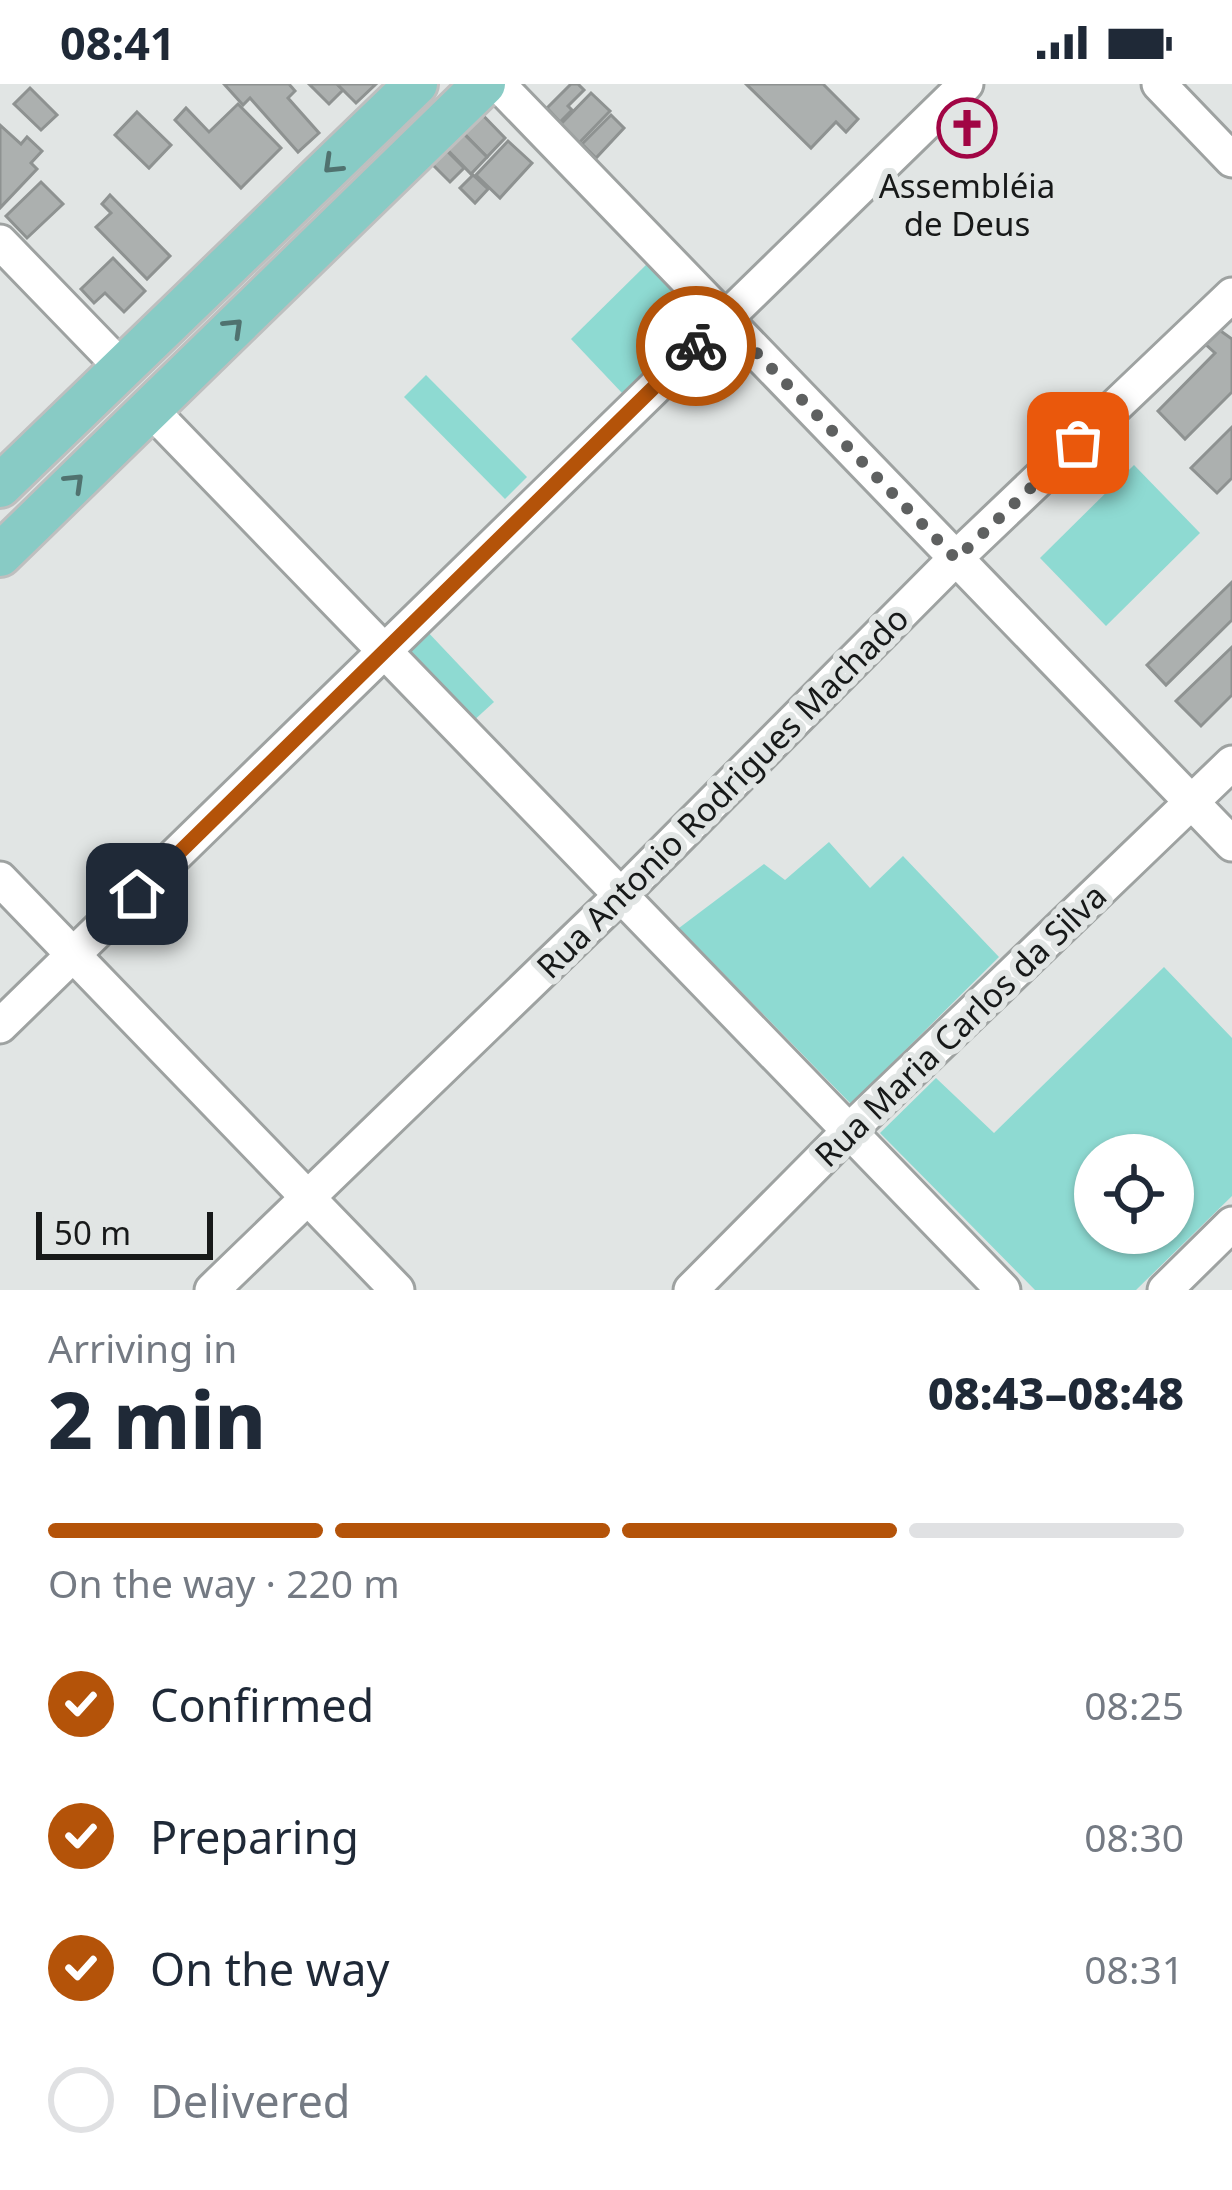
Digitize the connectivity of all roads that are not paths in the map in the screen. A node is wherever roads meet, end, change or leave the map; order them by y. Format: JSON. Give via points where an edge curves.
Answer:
{"nodes":[{"id":1,"x":416,"y":84,"type":"edge"},
{"id":2,"x":484,"y":84,"type":"edge"},
{"id":3,"x":498,"y":84,"type":"edge"},
{"id":4,"x":967,"y":84,"type":"edge"},
{"id":5,"x":1159,"y":84,"type":"edge"},
{"id":6,"x":1232,"y":160,"type":"edge"},
{"id":7,"x":0,"y":242,"type":"edge"},
{"id":8,"x":1232,"y":295,"type":"edge"},
{"id":9,"x":724,"y":319,"type":"junction"},
{"id":10,"x":122,"y":368,"type":"junction"},
{"id":11,"x":150,"y":409,"type":"junction"},
{"id":12,"x":0,"y":486,"type":"edge"},
{"id":13,"x":9,"y":528,"type":"edge"},
{"id":14,"x":956,"y":559,"type":"junction"},
{"id":15,"x":385,"y":653,"type":"junction"},
{"id":16,"x":1232,"y":763,"type":"edge"},
{"id":17,"x":1192,"y":801,"type":"junction"},
{"id":18,"x":1232,"y":844,"type":"edge"},
{"id":19,"x":0,"y":879,"type":"edge"},
{"id":20,"x":619,"y":897,"type":"junction"},
{"id":21,"x":73,"y":957,"type":"junction"},
{"id":22,"x":0,"y":1026,"type":"edge"},
{"id":23,"x":849,"y":1131,"type":"junction"},
{"id":24,"x":308,"y":1200,"type":"junction"},
{"id":25,"x":1232,"y":1224,"type":"edge"},
{"id":26,"x":212,"y":1290,"type":"edge"},
{"id":27,"x":397,"y":1290,"type":"edge"},
{"id":28,"x":691,"y":1290,"type":"edge"},
{"id":29,"x":1004,"y":1290,"type":"edge"},
{"id":30,"x":1165,"y":1290,"type":"edge"}],
"edges":[{"from":1,"to":10,"type":"main road","one_way":true},
{"from":11,"to":2,"type":"main road","one_way":true},
{"from":3,"to":9,"type":"street"},
{"from":4,"to":9,"type":"street"},
{"from":5,"to":6,"type":"street"},
{"from":7,"to":10,"type":"street"},
{"from":8,"to":14,"type":"street","name":"Rua Antonio Rodrigues Machado"},
{"from":9,"to":14,"type":"street"},
{"from":9,"to":15,"type":"street"},
{"from":10,"to":12,"type":"main road"},
{"from":13,"to":11,"type":"main road","one_way":true},
{"from":11,"to":15,"type":"street"},
{"from":14,"to":17,"type":"street"},
{"from":14,"to":20,"type":"street","name":"Rua Antonio Rodrigues Machado"},
{"from":15,"to":20,"type":"street"},
{"from":15,"to":21,"type":"street"},
{"from":16,"to":17,"type":"street","name":"Rua Maria Carlos da Silva"},
{"from":17,"to":18,"type":"street"},
{"from":17,"to":23,"type":"street","name":"Rua Maria Carlos da Silva"},
{"from":19,"to":21,"type":"street"},
{"from":20,"to":23,"type":"street"},
{"from":20,"to":24,"type":"street","name":"Rua Antonio Rodrigues Machado"},
{"from":21,"to":22,"type":"street"},
{"from":21,"to":24,"type":"street"},
{"from":23,"to":28,"type":"street","name":"Rua Maria Carlos da Silva"},
{"from":23,"to":29,"type":"street"},
{"from":24,"to":26,"type":"street","name":"Rua Antonio Rodrigues Machado"},
{"from":24,"to":27,"type":"street"},
{"from":25,"to":30,"type":"street"}]}
